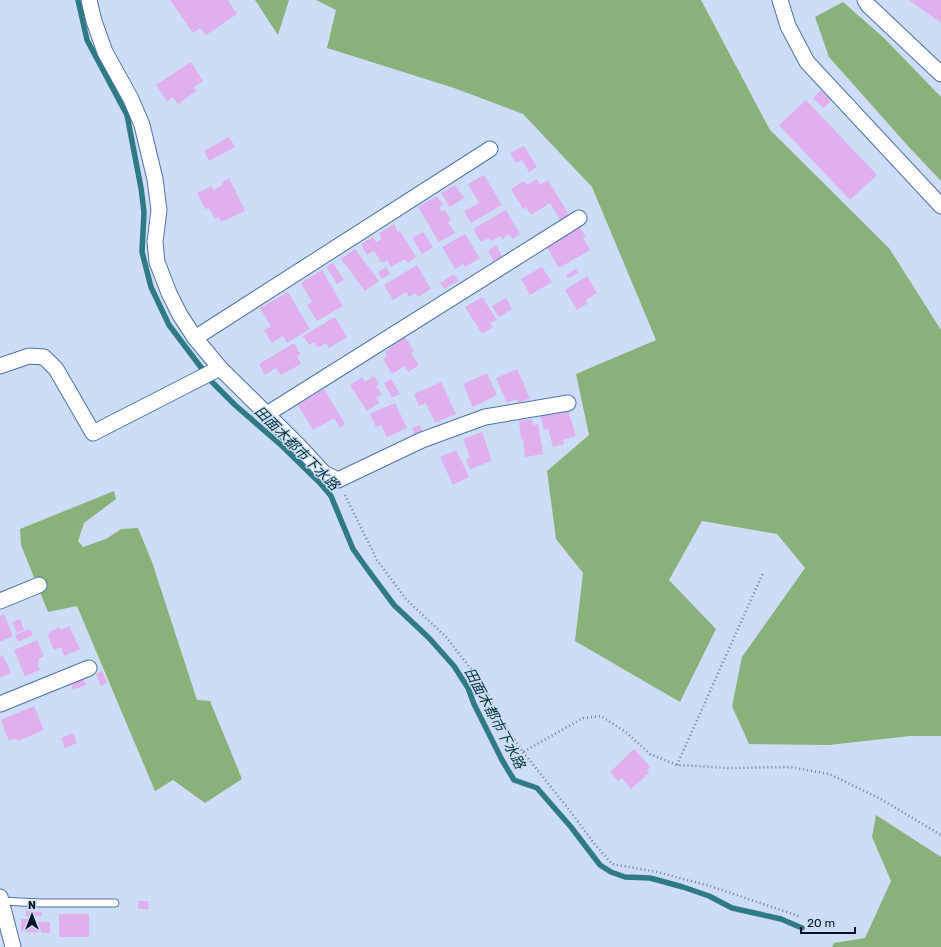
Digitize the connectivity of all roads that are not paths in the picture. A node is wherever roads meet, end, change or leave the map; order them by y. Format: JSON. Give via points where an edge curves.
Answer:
{"nodes":[{"id":1,"x":89,"y":0,"type":"edge"},
{"id":2,"x":780,"y":0,"type":"edge"},
{"id":3,"x":865,"y":0,"type":"edge"},
{"id":4,"x":941,"y":74,"type":"edge"},
{"id":5,"x":490,"y":149,"type":"dead end"},
{"id":6,"x":941,"y":206,"type":"edge"},
{"id":7,"x":579,"y":218,"type":"dead end"},
{"id":8,"x":195,"y":338,"type":"junction"},
{"id":9,"x":0,"y":366,"type":"edge"},
{"id":10,"x":220,"y":368,"type":"junction"},
{"id":11,"x":568,"y":403,"type":"dead end"},
{"id":12,"x":266,"y":414,"type":"junction"},
{"id":13,"x":39,"y":585,"type":"dead end"},
{"id":14,"x":0,"y":601,"type":"edge"},
{"id":15,"x":89,"y":668,"type":"dead end"},
{"id":16,"x":0,"y":704,"type":"edge"},
{"id":17,"x":1,"y":899,"type":"edge"},
{"id":18,"x":114,"y":903,"type":"dead end"},
{"id":19,"x":14,"y":947,"type":"edge"}],
"edges":[{"from":1,"to":8,"type":"street","via":[[105,52],[142,125],[155,178],[159,210],[155,242],[157,262],[169,293]]},
{"from":2,"to":6,"type":"street","via":[[788,26],[807,62]]},
{"from":3,"to":4,"type":"street"},
{"from":5,"to":8,"type":"street"},
{"from":7,"to":12,"type":"street"},
{"from":8,"to":10,"type":"street"},
{"from":9,"to":10,"type":"street","via":[[29,356],[44,357],[56,369],[93,433]]},
{"from":10,"to":12,"type":"street"},
{"from":11,"to":12,"type":"street","via":[[485,417],[422,440],[338,480],[324,473]]},
{"from":13,"to":14,"type":"street"},
{"from":15,"to":16,"type":"street"},
{"from":17,"to":18,"type":"lane","via":[[40,903]]},
{"from":17,"to":19,"type":"street"}]}
